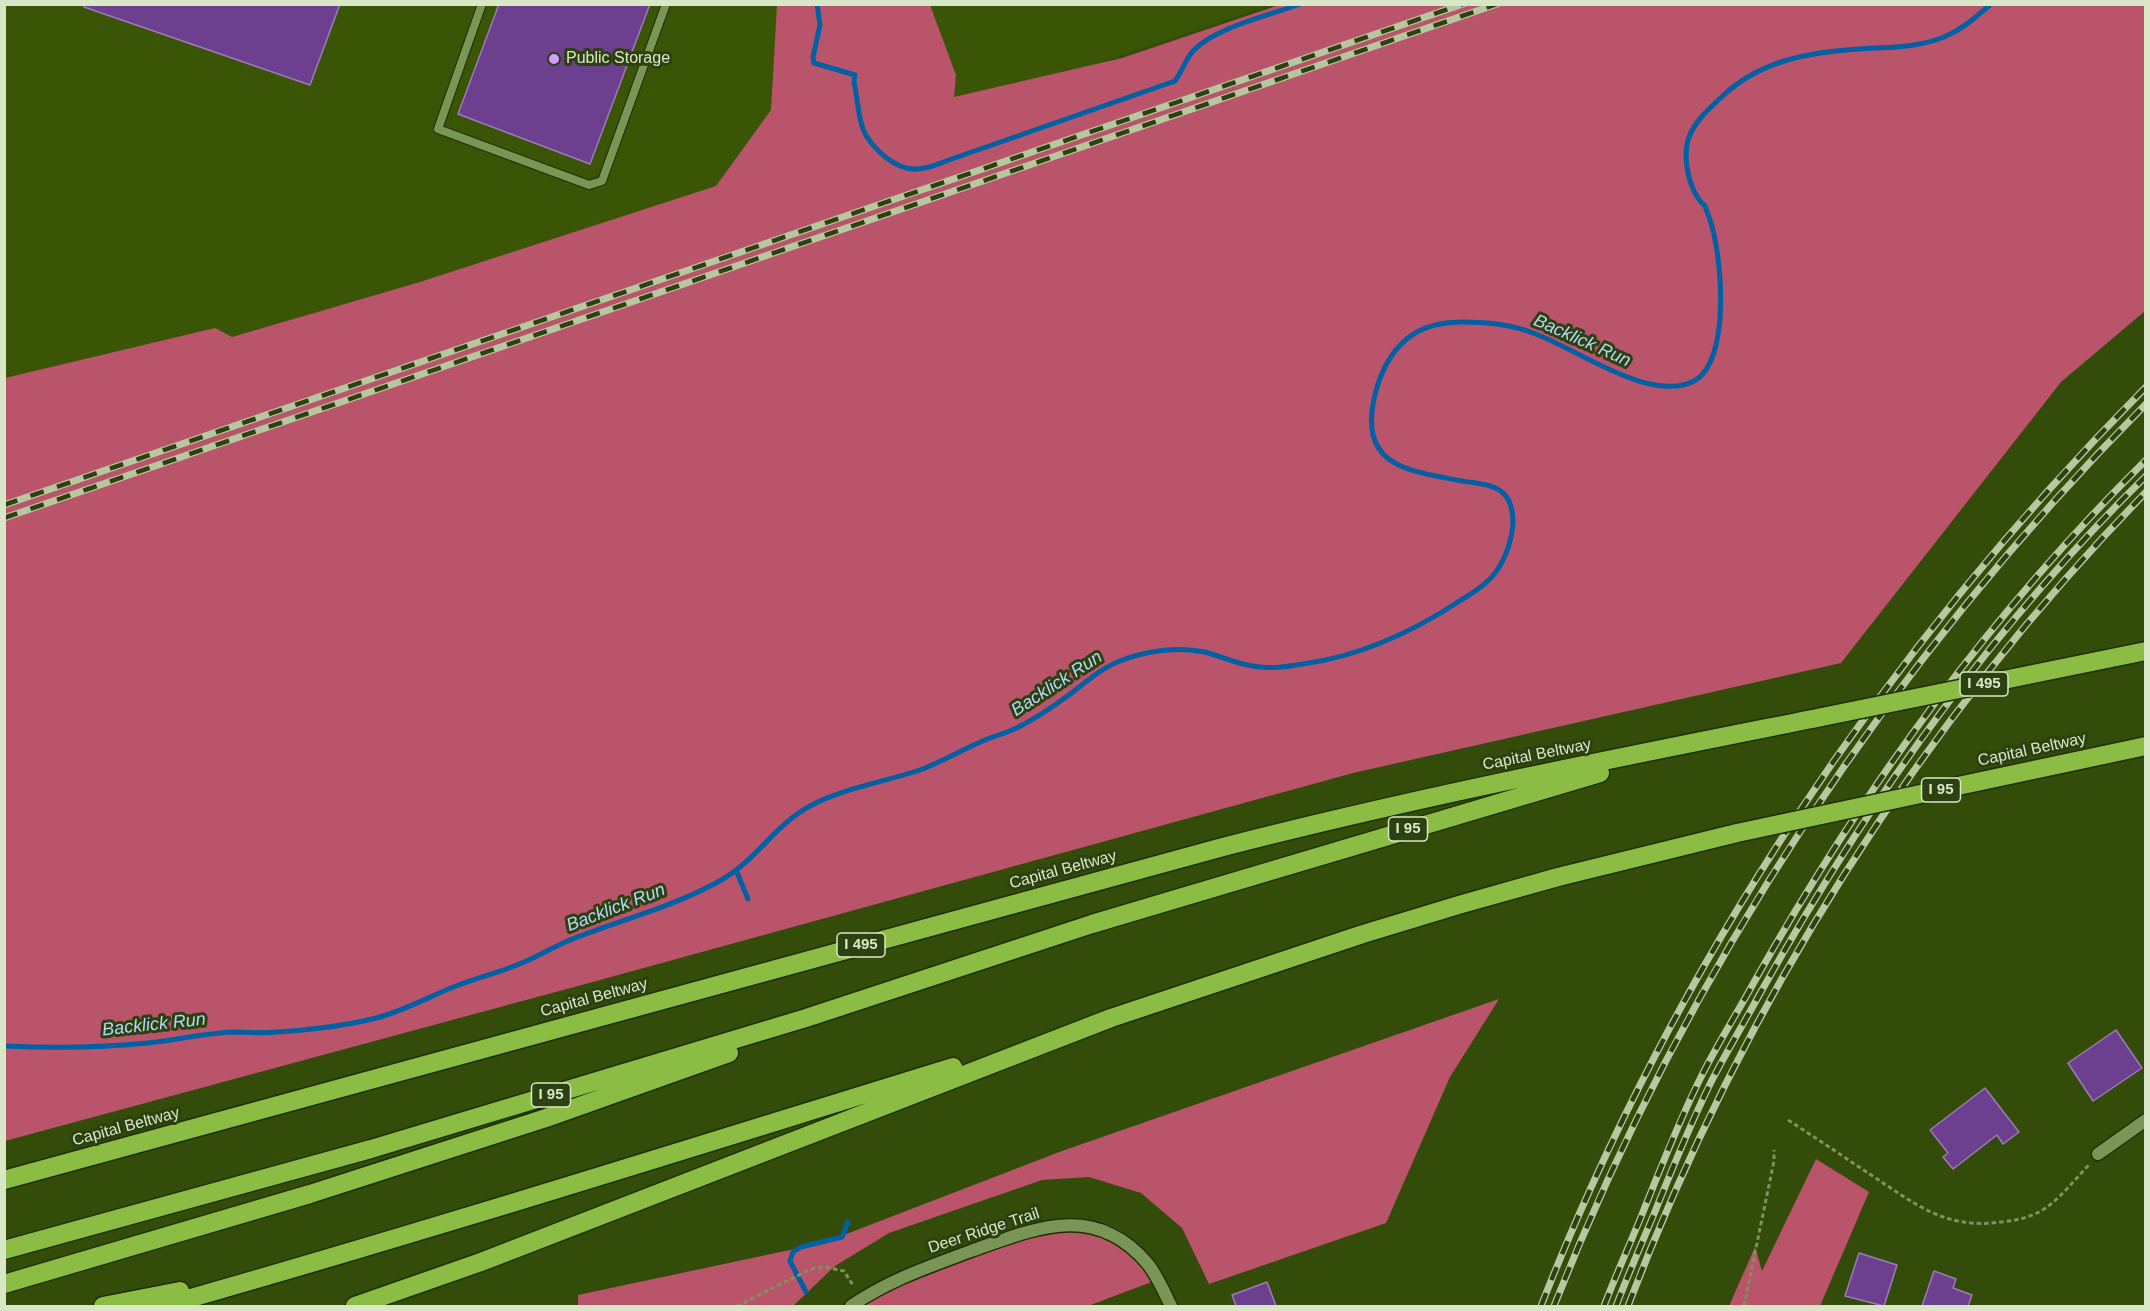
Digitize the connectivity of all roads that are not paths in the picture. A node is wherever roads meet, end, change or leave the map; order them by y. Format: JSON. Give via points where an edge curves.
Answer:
{"nodes":[{"id":1,"x":482,"y":4,"type":"edge"},
{"id":2,"x":666,"y":4,"type":"edge"},
{"id":3,"x":2145,"y":651,"type":"edge"},
{"id":4,"x":1822,"y":717,"type":"joint"},
{"id":5,"x":1725,"y":737,"type":"junction"},
{"id":6,"x":2145,"y":746,"type":"edge"},
{"id":7,"x":1092,"y":924,"type":"junction"},
{"id":8,"x":1111,"y":1018,"type":"junction"},
{"id":9,"x":2145,"y":1120,"type":"edge"},
{"id":10,"x":2098,"y":1154,"type":"road end"},
{"id":11,"x":4,"y":1180,"type":"edge"},
{"id":12,"x":4,"y":1250,"type":"edge"},
{"id":13,"x":351,"y":1253,"type":"junction"},
{"id":14,"x":4,"y":1284,"type":"edge"},
{"id":15,"x":856,"y":1303,"type":"edge"},
{"id":16,"x":103,"y":1306,"type":"edge"},
{"id":17,"x":163,"y":1306,"type":"edge"},
{"id":18,"x":355,"y":1306,"type":"edge"},
{"id":19,"x":1171,"y":1306,"type":"edge"}],
"edges":[{"from":1,"to":2,"type":"lane","via":[[438,129],[590,185],[602,181]]},
{"from":3,"to":4,"type":"highway","name":"Capital Beltway","number":"I 495","bridge":true},
{"from":4,"to":5,"type":"highway","name":"Capital Beltway","number":"I 95"},
{"from":5,"to":7,"type":"highway","number":"I 95"},
{"from":5,"to":11,"type":"highway","name":"Capital Beltway","number":"I 495","via":[[1334,818]]},
{"from":6,"to":8,"type":"highway","name":"Capital Beltway","number":"I 95","bridge":true,"via":[[1737,833],[1569,874],[1363,934]]},
{"from":7,"to":12,"type":"highway","number":"I 95","via":[[806,1018],[382,1146]]},
{"from":7,"to":14,"type":"highway","via":[[546,1118],[310,1194]]},
{"from":8,"to":13,"type":"highway","number":"I 95"},
{"from":8,"to":18,"type":"highway","name":"Capital Beltway","via":[[481,1262]]},
{"from":9,"to":10,"type":"street"},
{"from":13,"to":16,"type":"highway"},
{"from":13,"to":17,"type":"highway","number":"I 95"},
{"from":15,"to":19,"type":"street","name":"Deer Ridge Trail","via":[[879,1287],[917,1271],[1031,1229],[1061,1224],[1083,1225],[1122,1240],[1148,1264]]}]}
